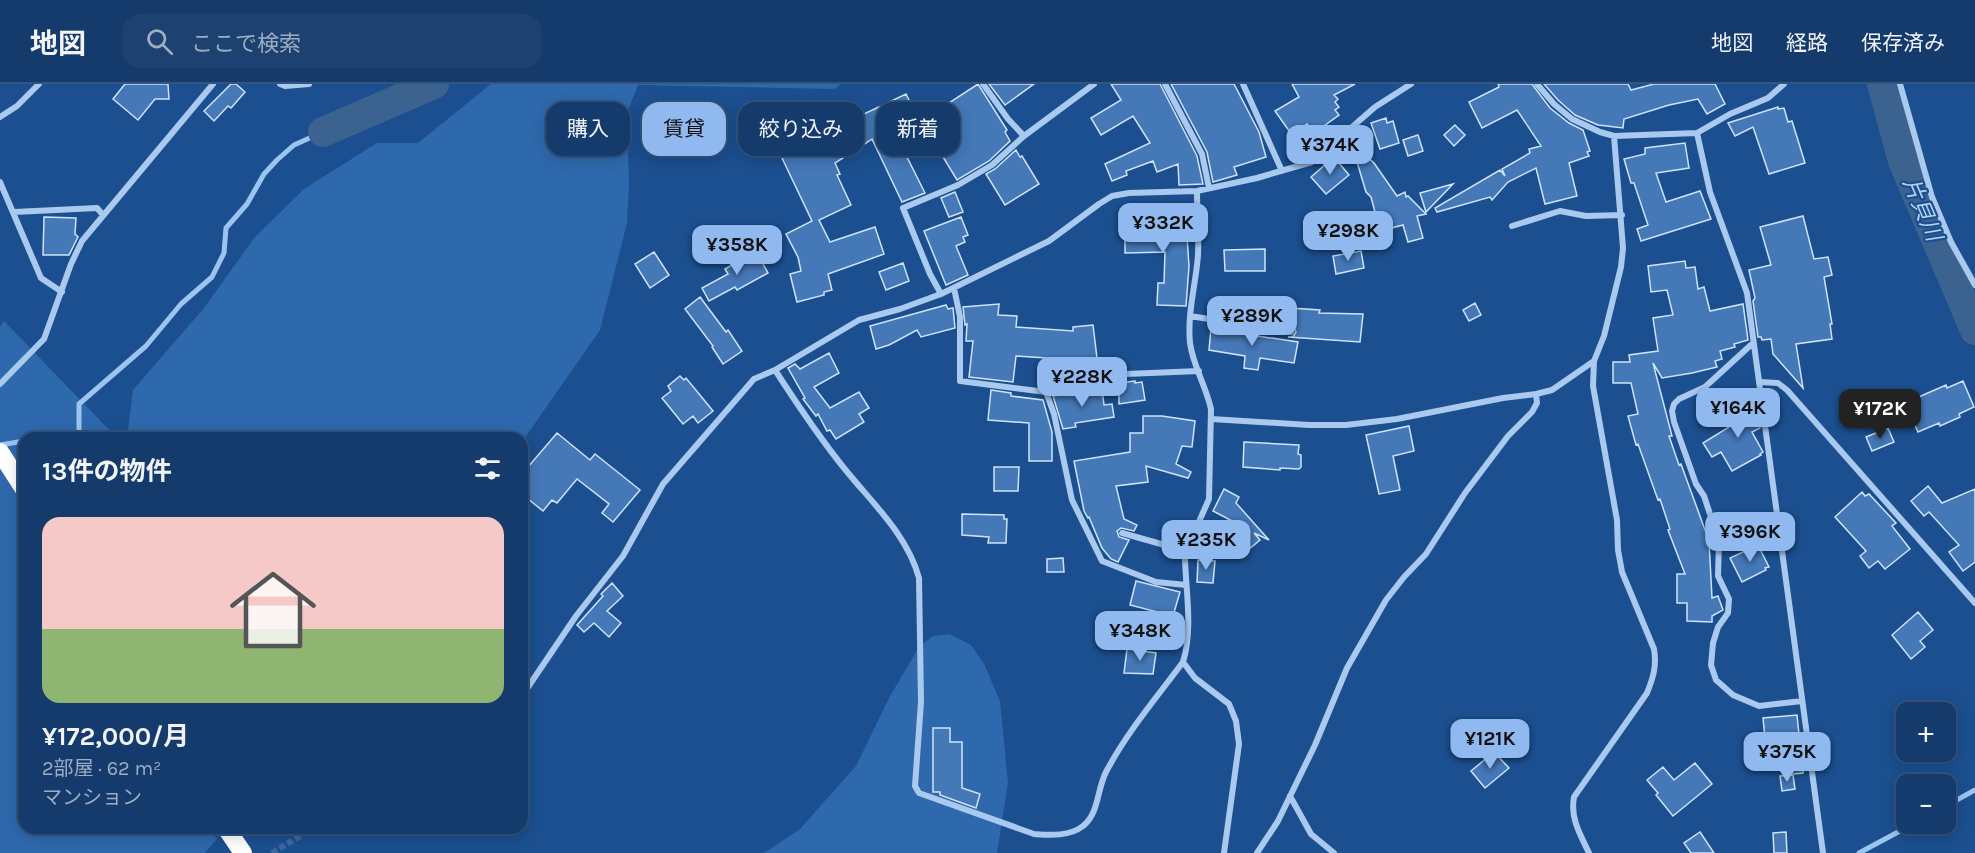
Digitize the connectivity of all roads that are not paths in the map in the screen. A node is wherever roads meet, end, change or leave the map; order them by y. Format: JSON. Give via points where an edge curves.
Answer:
{"nodes":[{"id":1,"x":39,"y":84,"type":"edge"},
{"id":2,"x":213,"y":84,"type":"edge"},
{"id":3,"x":280,"y":84,"type":"edge"},
{"id":4,"x":309,"y":84,"type":"edge"},
{"id":5,"x":983,"y":84,"type":"edge"},
{"id":6,"x":1094,"y":84,"type":"edge"},
{"id":7,"x":1165,"y":84,"type":"edge"},
{"id":8,"x":1243,"y":84,"type":"edge"},
{"id":9,"x":1411,"y":84,"type":"edge"},
{"id":10,"x":1537,"y":84,"type":"edge"},
{"id":11,"x":1784,"y":84,"type":"edge"},
{"id":12,"x":1900,"y":84,"type":"edge"},
{"id":13,"x":0,"y":117,"type":"edge"},
{"id":14,"x":1696,"y":133,"type":"junction"},
{"id":15,"x":1024,"y":136,"type":"junction"},
{"id":16,"x":1614,"y":136,"type":"junction"},
{"id":17,"x":1282,"y":171,"type":"junction"},
{"id":18,"x":0,"y":182,"type":"edge"},
{"id":19,"x":1209,"y":188,"type":"junction"},
{"id":20,"x":1197,"y":190,"type":"junction"},
{"id":21,"x":14,"y":212,"type":"junction"},
{"id":22,"x":103,"y":214,"type":"junction"},
{"id":23,"x":1622,"y":215,"type":"junction"},
{"id":24,"x":1512,"y":226,"type":"dead end"},
{"id":25,"x":1975,"y":285,"type":"edge"},
{"id":26,"x":954,"y":288,"type":"junction"},
{"id":27,"x":62,"y":291,"type":"junction"},
{"id":28,"x":941,"y":294,"type":"junction"},
{"id":29,"x":1190,"y":316,"type":"junction"},
{"id":30,"x":1291,"y":332,"type":"dead end"},
{"id":31,"x":1753,"y":343,"type":"junction"},
{"id":32,"x":1594,"y":361,"type":"junction"},
{"id":33,"x":775,"y":370,"type":"junction"},
{"id":34,"x":1199,"y":371,"type":"junction"},
{"id":35,"x":1759,"y":382,"type":"junction"},
{"id":36,"x":0,"y":384,"type":"edge"},
{"id":37,"x":1046,"y":392,"type":"junction"},
{"id":38,"x":1536,"y":394,"type":"junction"},
{"id":39,"x":1211,"y":419,"type":"junction"},
{"id":40,"x":0,"y":452,"type":"edge"},
{"id":41,"x":18,"y":480,"type":"edge"},
{"id":42,"x":1122,"y":533,"type":"dead end"},
{"id":43,"x":1186,"y":551,"type":"junction"},
{"id":44,"x":1186,"y":585,"type":"junction"},
{"id":45,"x":1975,"y":603,"type":"edge"},
{"id":46,"x":1183,"y":662,"type":"junction"},
{"id":47,"x":528,"y":687,"type":"edge"},
{"id":48,"x":1802,"y":701,"type":"junction"},
{"id":49,"x":1290,"y":796,"type":"junction"},
{"id":50,"x":230,"y":834,"type":"edge"},
{"id":51,"x":243,"y":853,"type":"edge"},
{"id":52,"x":1224,"y":853,"type":"edge"},
{"id":53,"x":1257,"y":853,"type":"edge"},
{"id":54,"x":1334,"y":853,"type":"edge"},
{"id":55,"x":1589,"y":853,"type":"edge"},
{"id":56,"x":1823,"y":853,"type":"edge"}],
"edges":[{"from":1,"to":13,"type":"street"},
{"from":2,"to":22,"type":"street"},
{"from":3,"to":4,"type":"street"},
{"from":5,"to":15,"type":"street"},
{"from":6,"to":15,"type":"street"},
{"from":7,"to":19,"type":"street","via":[[1202,154]]},
{"from":8,"to":17,"type":"street"},
{"from":9,"to":17,"type":"street","via":[[1375,107],[1312,162]]},
{"from":10,"to":16,"type":"street","via":[[1572,119]]},
{"from":11,"to":14,"type":"street","via":[[1768,98]]},
{"from":12,"to":25,"type":"street","via":[[1932,197]]},
{"from":14,"to":16,"type":"street"},
{"from":14,"to":31,"type":"street","via":[[1710,192],[1745,283]]},
{"from":15,"to":28,"type":"street","via":[[992,165],[967,180],[903,208]]},
{"from":16,"to":23,"type":"street"},
{"from":17,"to":19,"type":"street"},
{"from":18,"to":21,"type":"street"},
{"from":19,"to":20,"type":"street"},
{"from":20,"to":26,"type":"street","via":[[1112,196],[1049,241]]},
{"from":20,"to":29,"type":"street","via":[[1198,255]]},
{"from":21,"to":22,"type":"street","via":[[97,208]]},
{"from":21,"to":27,"type":"street","via":[[41,278]]},
{"from":22,"to":27,"type":"street","via":[[82,241]]},
{"from":23,"to":24,"type":"street","via":[[1586,216],[1560,211]]},
{"from":23,"to":32,"type":"street","via":[[1621,267]]},
{"from":26,"to":28,"type":"street"},
{"from":26,"to":37,"type":"street","via":[[960,317],[960,381]]},
{"from":27,"to":36,"type":"street","via":[[44,339]]},
{"from":28,"to":33,"type":"street","via":[[859,320]]},
{"from":29,"to":30,"type":"street"},
{"from":29,"to":34,"type":"street","via":[[1190,342]]},
{"from":31,"to":35,"type":"street"},
{"from":31,"to":48,"type":"street","via":[[1705,387],[1679,399],[1672,411],[1719,541],[1718,576],[1729,599],[1728,613],[1713,643],[1711,665],[1716,680],[1733,694],[1759,706]]},
{"from":32,"to":38,"type":"street","via":[[1552,390]]},
{"from":32,"to":55,"type":"street","via":[[1593,386],[1617,520],[1622,572],[1656,662],[1647,693],[1574,797],[1575,823]]},
{"from":33,"to":46,"type":"street","via":[[803,414],[904,542],[915,562],[919,578],[921,702],[915,786],[919,793],[1034,834],[1053,836],[1083,826],[1093,814],[1101,781],[1112,760]]},
{"from":33,"to":47,"type":"street","via":[[754,379],[663,484],[623,555]]},
{"from":34,"to":37,"type":"street","via":[[1126,374]]},
{"from":34,"to":39,"type":"street"},
{"from":35,"to":45,"type":"street","via":[[1778,383],[1787,390]]},
{"from":35,"to":48,"type":"street"},
{"from":37,"to":44,"type":"street","via":[[1072,500],[1102,561],[1156,582]]},
{"from":38,"to":39,"type":"street","via":[[1355,424]]},
{"from":38,"to":49,"type":"street","via":[[1533,412],[1465,493],[1426,554],[1404,577],[1374,620],[1347,668]]},
{"from":39,"to":43,"type":"street","via":[[1209,499]]},
{"from":40,"to":41,"type":"highway"},
{"from":42,"to":43,"type":"street"},
{"from":43,"to":44,"type":"street"},
{"from":44,"to":46,"type":"street"},
{"from":46,"to":52,"type":"street","via":[[1195,678],[1229,704],[1238,730]]},
{"from":48,"to":56,"type":"street"},
{"from":49,"to":53,"type":"street"},
{"from":49,"to":54,"type":"street","via":[[1311,834]]},
{"from":50,"to":51,"type":"highway"}]}
